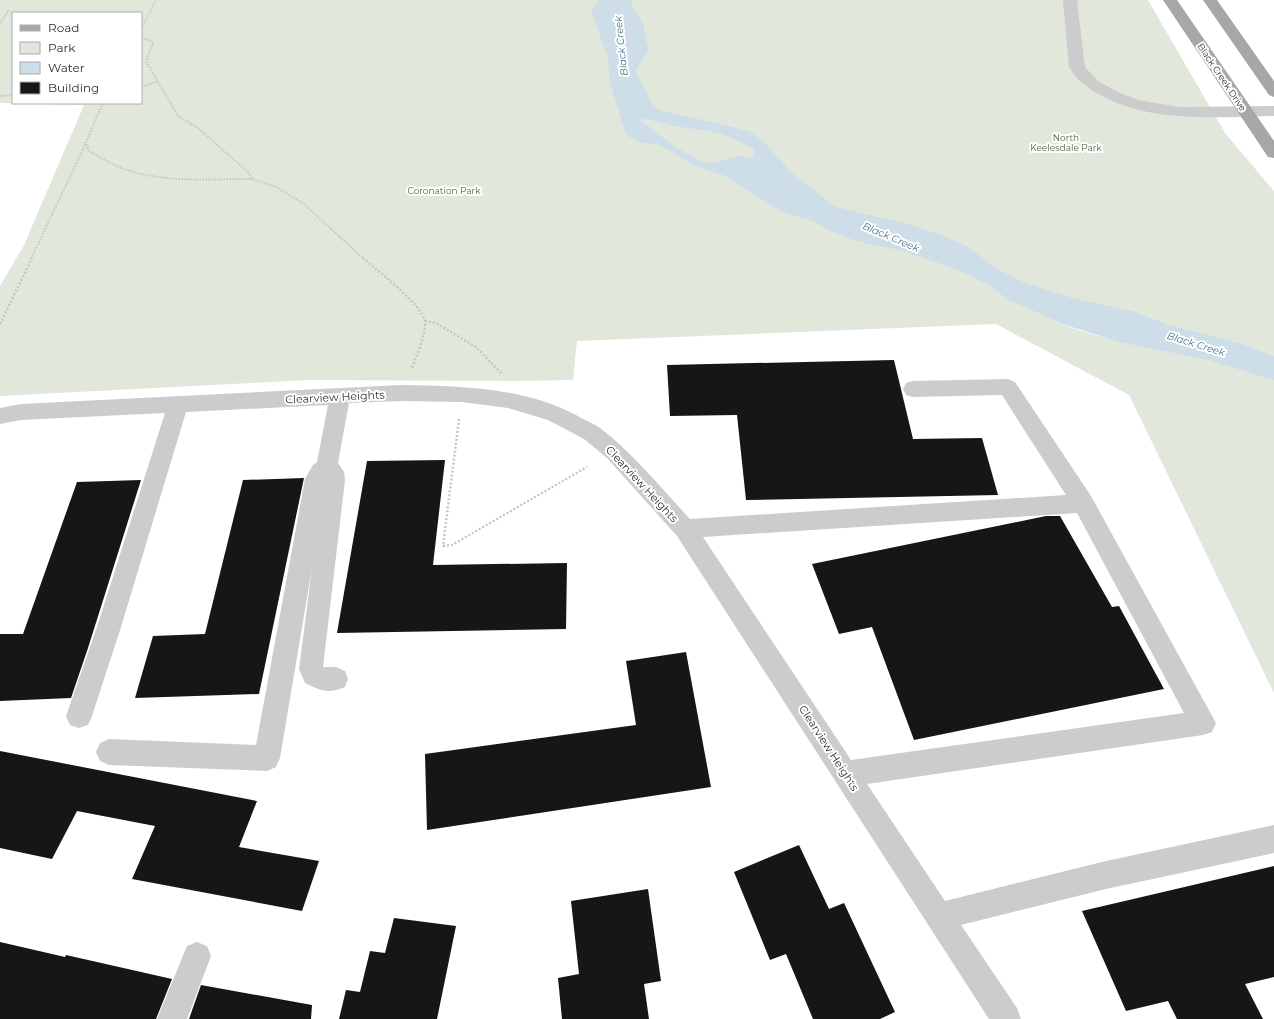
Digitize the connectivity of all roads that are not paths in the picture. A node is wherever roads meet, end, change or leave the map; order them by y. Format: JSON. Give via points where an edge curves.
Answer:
{"nodes":[{"id":1,"x":1070,"y":0,"type":"edge"},
{"id":2,"x":1170,"y":0,"type":"edge"},
{"id":3,"x":1210,"y":0,"type":"edge"},
{"id":4,"x":1274,"y":92,"type":"edge"},
{"id":5,"x":1274,"y":111,"type":"edge"},
{"id":6,"x":1245,"y":112,"type":"junction"},
{"id":7,"x":1274,"y":153,"type":"edge"},
{"id":8,"x":913,"y":389,"type":"dead end"},
{"id":9,"x":340,"y":396,"type":"junction"},
{"id":10,"x":178,"y":404,"type":"junction"},
{"id":11,"x":0,"y":416,"type":"edge"},
{"id":12,"x":327,"y":466,"type":"junction"},
{"id":13,"x":1083,"y":503,"type":"junction"},
{"id":14,"x":685,"y":529,"type":"junction"},
{"id":15,"x":336,"y":679,"type":"dead end"},
{"id":16,"x":79,"y":716,"type":"dead end"},
{"id":17,"x":109,"y":752,"type":"dead end"},
{"id":18,"x":846,"y":774,"type":"junction"},
{"id":19,"x":1274,"y":839,"type":"edge"},
{"id":20,"x":940,"y":917,"type":"junction"},
{"id":21,"x":197,"y":956,"type":"dead end"},
{"id":22,"x":172,"y":1019,"type":"edge"},
{"id":23,"x":1006,"y":1019,"type":"edge"}],
"edges":[{"from":1,"to":6,"type":"street","via":[[1076,66],[1083,76],[1099,88],[1115,97],[1156,108],[1178,111]]},
{"from":2,"to":6,"type":"main road","name":"Black Creek Drive"},
{"from":3,"to":4,"type":"main road"},
{"from":5,"to":6,"type":"street"},
{"from":6,"to":7,"type":"main road","name":"Black Creek Drive"},
{"from":8,"to":13,"type":"street","via":[[1008,387]]},
{"from":9,"to":10,"type":"street","name":"Clearview Heights"},
{"from":9,"to":12,"type":"street"},
{"from":9,"to":14,"type":"street","name":"Clearview Heights","via":[[462,394],[508,400],[539,408],[591,433],[614,452]]},
{"from":10,"to":11,"type":"street","name":"Clearview Heights","via":[[21,412]]},
{"from":10,"to":16,"type":"street"},
{"from":12,"to":15,"type":"street","via":[[333,472],[334,480],[311,669],[314,676],[325,680]]},
{"from":12,"to":17,"type":"street","via":[[316,479],[268,758]]},
{"from":13,"to":14,"type":"street"},
{"from":13,"to":18,"type":"street","via":[[1204,724]]},
{"from":14,"to":18,"type":"street","name":"Clearview Heights"},
{"from":18,"to":20,"type":"street","name":"Clearview Heights"},
{"from":19,"to":20,"type":"street","via":[[1157,863]]},
{"from":20,"to":23,"type":"street","name":"Clearview Heights"},
{"from":21,"to":22,"type":"street"}]}
